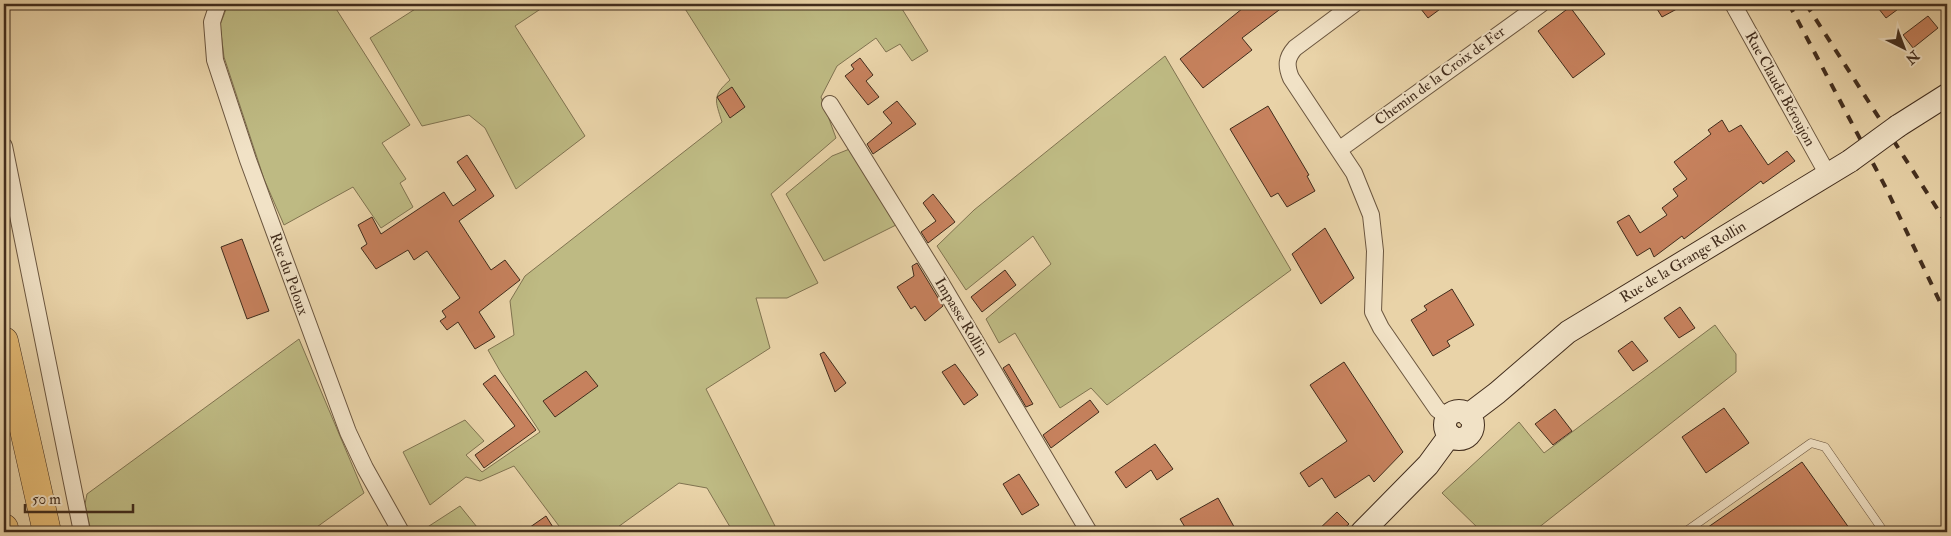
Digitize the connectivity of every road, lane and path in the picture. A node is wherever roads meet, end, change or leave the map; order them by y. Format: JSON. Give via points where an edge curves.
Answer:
{"nodes":[{"id":1,"x":218,"y":4,"type":"edge"},
{"id":2,"x":1354,"y":4,"type":"edge"},
{"id":3,"x":1541,"y":4,"type":"edge"},
{"id":4,"x":1733,"y":4,"type":"edge"},
{"id":5,"x":1947,"y":80,"type":"edge"},
{"id":6,"x":1947,"y":95,"type":"edge"},
{"id":7,"x":830,"y":104,"type":"dead end"},
{"id":8,"x":1902,"y":124,"type":"junction"},
{"id":9,"x":4,"y":146,"type":"edge"},
{"id":10,"x":1340,"y":149,"type":"junction"},
{"id":11,"x":1828,"y":175,"type":"junction"},
{"id":12,"x":4,"y":341,"type":"edge"},
{"id":13,"x":4,"y":367,"type":"edge"},
{"id":14,"x":1455,"y":422,"type":"junction"},
{"id":15,"x":4,"y":528,"type":"edge"},
{"id":16,"x":5,"y":532,"type":"edge"},
{"id":17,"x":36,"y":532,"type":"edge"},
{"id":18,"x":47,"y":532,"type":"edge"},
{"id":19,"x":82,"y":532,"type":"edge"},
{"id":20,"x":401,"y":532,"type":"edge"},
{"id":21,"x":1089,"y":532,"type":"edge"},
{"id":22,"x":1362,"y":532,"type":"edge"},
{"id":23,"x":1685,"y":532,"type":"edge"},
{"id":24,"x":1884,"y":532,"type":"edge"}],
"edges":[{"from":1,"to":20,"type":"street","name":"Rue du Peloux","via":[[212,22],[215,60],[248,160],[348,432]]},
{"from":2,"to":10,"type":"street","via":[[1295,48],[1288,58],[1287,68]]},
{"from":3,"to":10,"type":"street","name":"Chemin de la Croix de Fer"},
{"from":4,"to":11,"type":"street","name":"Rue Claude Béroujon"},
{"from":5,"to":8,"type":"main road","name":"Rue de la Grange Rollin"},
{"from":6,"to":8,"type":"main road","name":"Rue de la Grange Rollin"},
{"from":7,"to":21,"type":"street","name":"Impasse Rollin"},
{"from":8,"to":11,"type":"main road","name":"Rue de la Grange Rollin","bridge":true},
{"from":9,"to":19,"type":"street"},
{"from":10,"to":14,"type":"street","via":[[1371,215],[1376,251],[1373,312],[1437,409]]},
{"from":11,"to":14,"type":"main road","name":"Rue de la Grange Rollin","via":[[1568,332],[1497,393]]},
{"from":12,"to":18,"type":"highway"},
{"from":13,"to":17,"type":"highway"},
{"from":14,"to":22,"type":"main road","name":"Rue de la Grange Rollin","via":[[1428,464]]},
{"from":15,"to":16,"type":"highway"},
{"from":23,"to":24,"type":"lane","via":[[1811,443],[1824,447]]}]}
